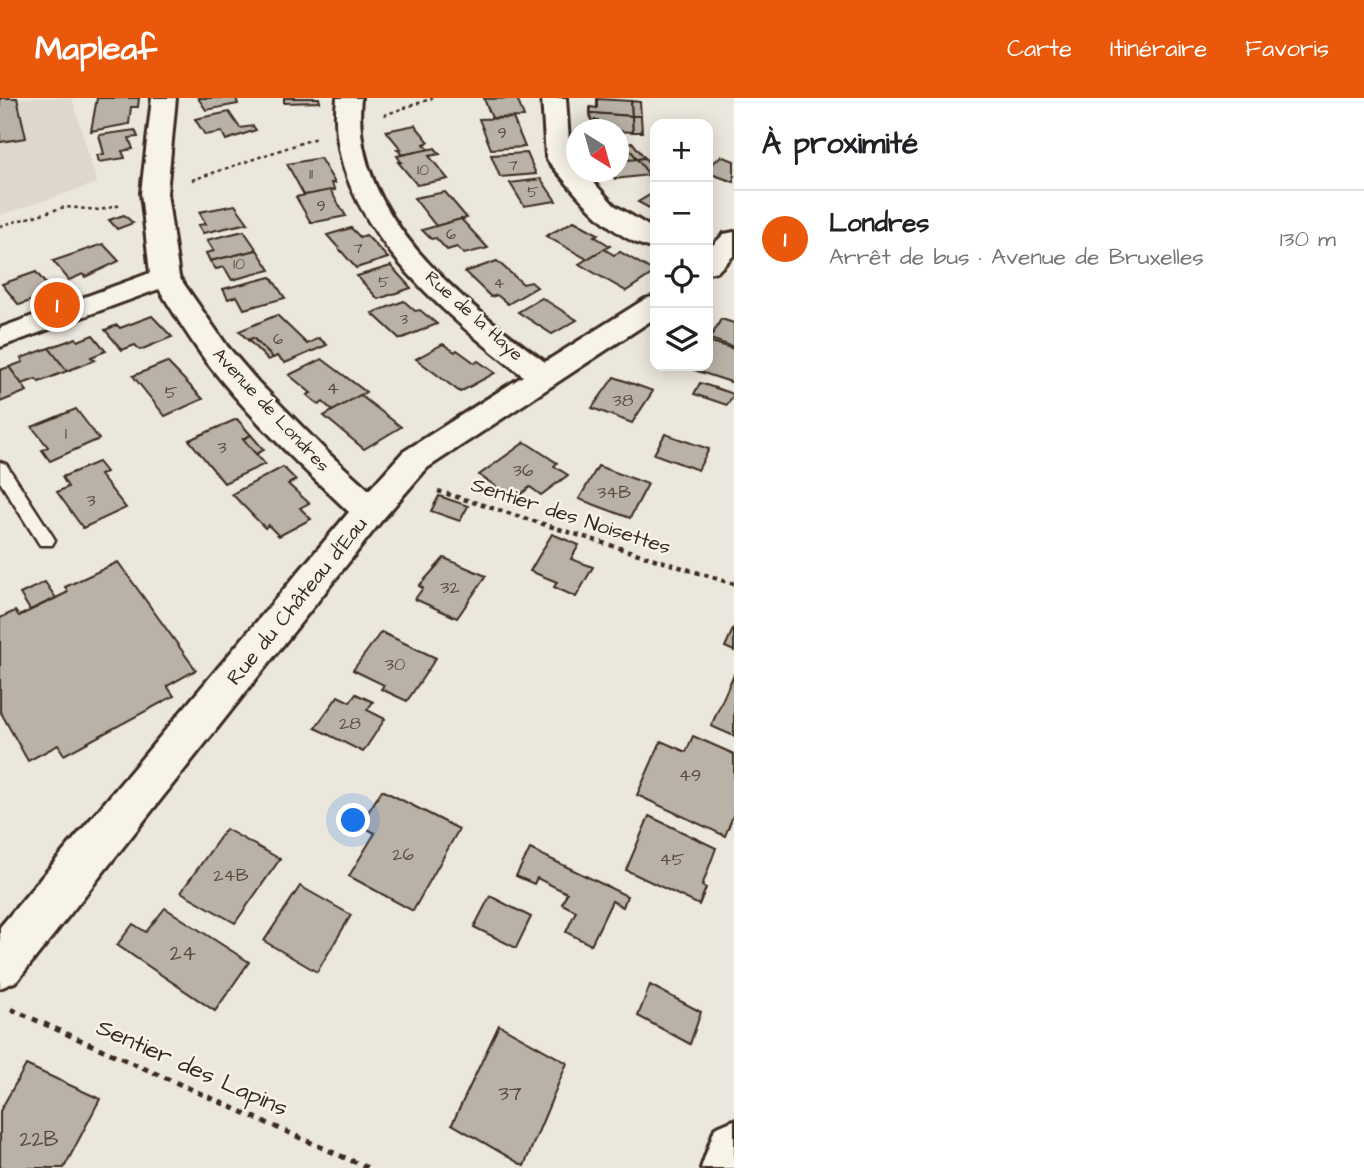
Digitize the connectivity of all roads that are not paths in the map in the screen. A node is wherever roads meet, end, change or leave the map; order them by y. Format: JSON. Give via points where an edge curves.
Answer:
{"nodes":[{"id":1,"x":164,"y":98,"type":"edge"},
{"id":2,"x":349,"y":98,"type":"edge"},
{"id":3,"x":554,"y":98,"type":"edge"},
{"id":4,"x":650,"y":238,"type":"edge"},
{"id":5,"x":734,"y":240,"type":"edge"},
{"id":6,"x":713,"y":260,"type":"edge"},
{"id":7,"x":165,"y":277,"type":"junction"},
{"id":8,"x":650,"y":308,"type":"edge"},
{"id":9,"x":0,"y":338,"type":"edge"},
{"id":10,"x":545,"y":377,"type":"junction"},
{"id":11,"x":0,"y":468,"type":"edge"},
{"id":12,"x":370,"y":511,"type":"junction"},
{"id":13,"x":46,"y":540,"type":"dead end"},
{"id":14,"x":0,"y":964,"type":"edge"},
{"id":15,"x":734,"y":1147,"type":"edge"},
{"id":16,"x":728,"y":1168,"type":"edge"}],
"edges":[{"from":1,"to":7,"type":"street","name":"Avenue de Londres","via":[[154,193]]},
{"from":2,"to":10,"type":"street","name":"Rue de la Haye","via":[[347,128],[356,163],[370,196],[417,265],[493,338]]},
{"from":3,"to":4,"type":"street","via":[[558,157],[605,211]]},
{"from":5,"to":6,"type":"street"},
{"from":7,"to":9,"type":"street"},
{"from":7,"to":12,"type":"street","name":"Avenue de Londres","via":[[216,353],[246,388]]},
{"from":8,"to":10,"type":"street","name":"Rue du Château d'Eau"},
{"from":10,"to":12,"type":"street","name":"Rue du Château d'Eau","via":[[415,460]]},
{"from":11,"to":13,"type":"lane"},
{"from":12,"to":14,"type":"street","name":"Rue du Château d'Eau"},
{"from":15,"to":16,"type":"street"}]}
